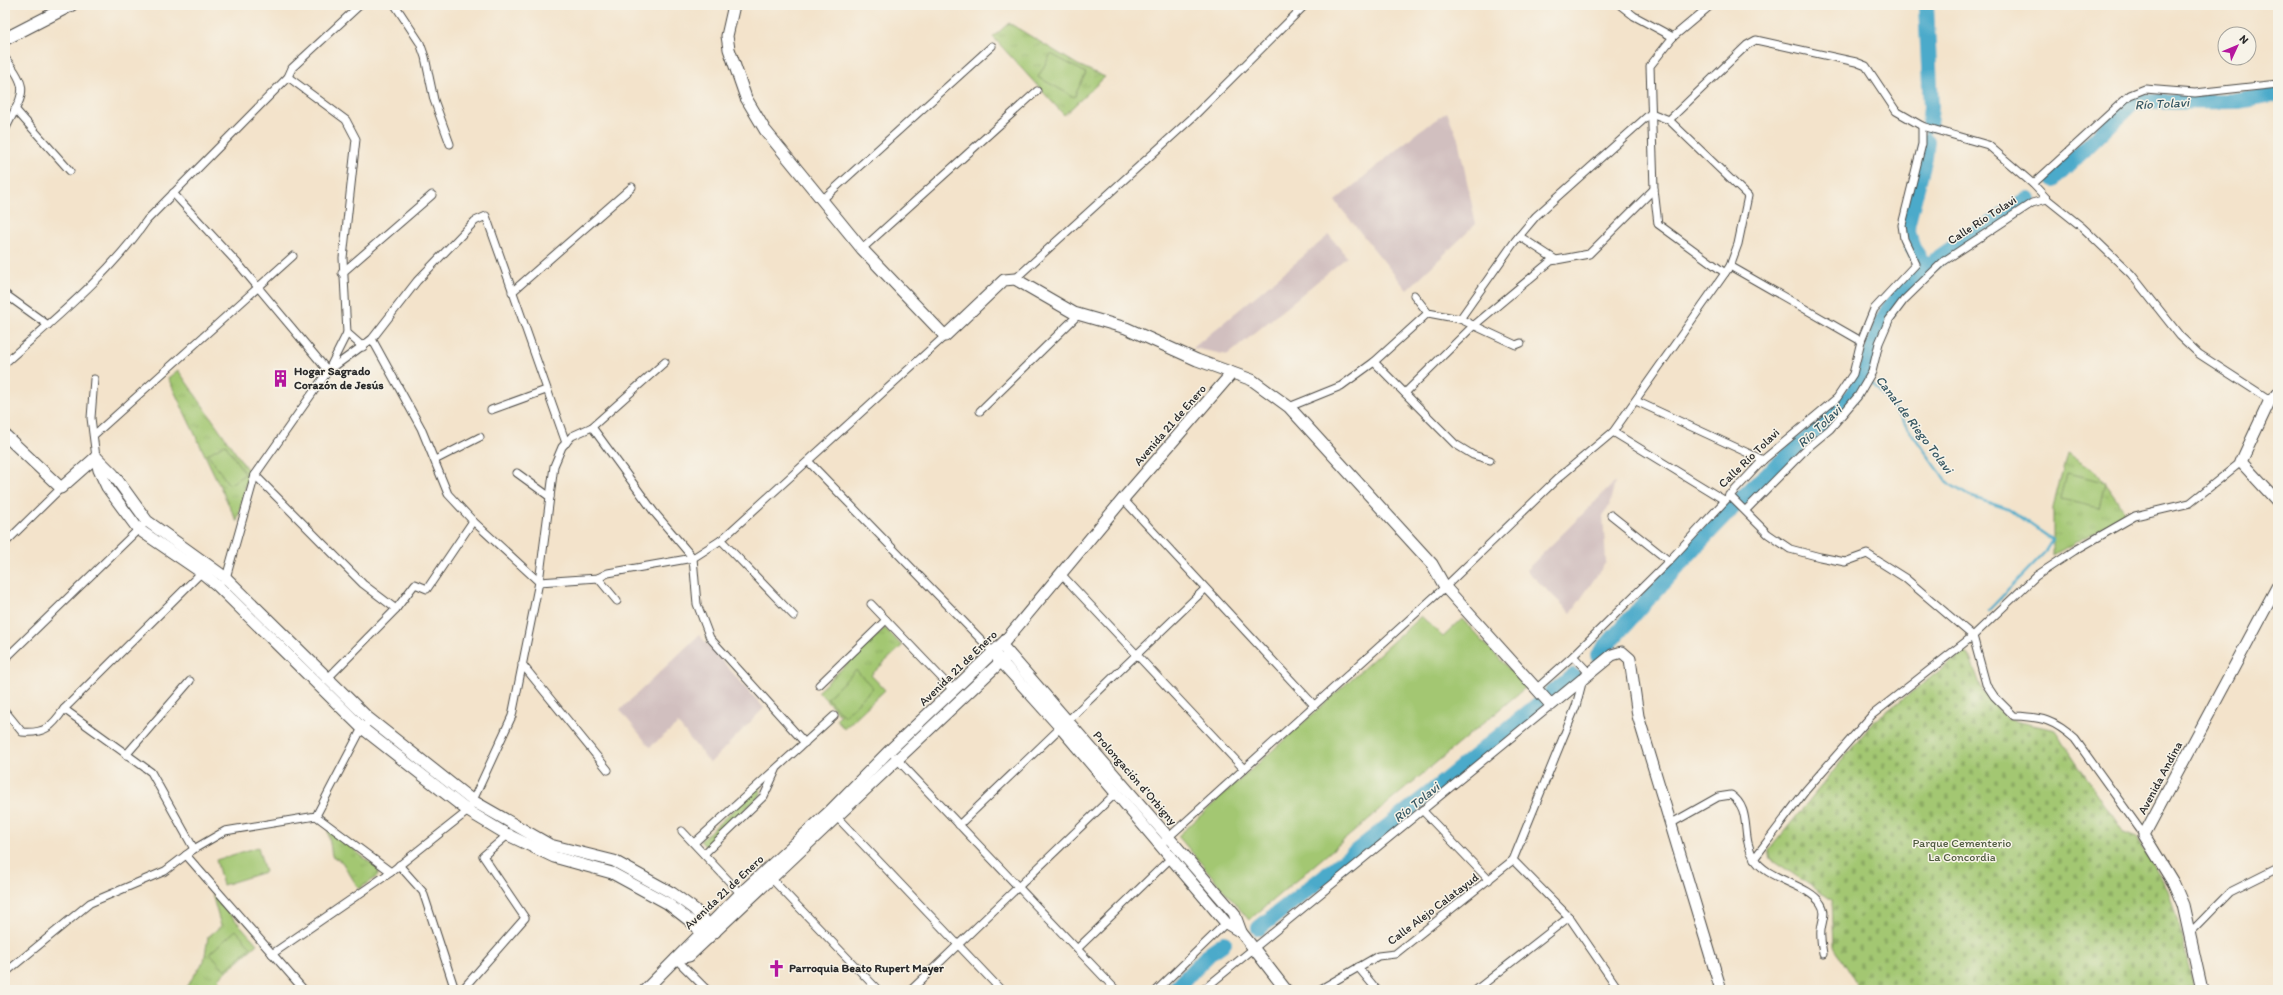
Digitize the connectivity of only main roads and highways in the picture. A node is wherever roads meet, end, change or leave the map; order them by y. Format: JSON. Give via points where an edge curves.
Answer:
{"nodes":[{"id":1,"x":71,"y":5,"type":"edge"},
{"id":2,"x":5,"y":39,"type":"edge"}],
"edges":[{"from":1,"to":2,"type":"main road"}]}
